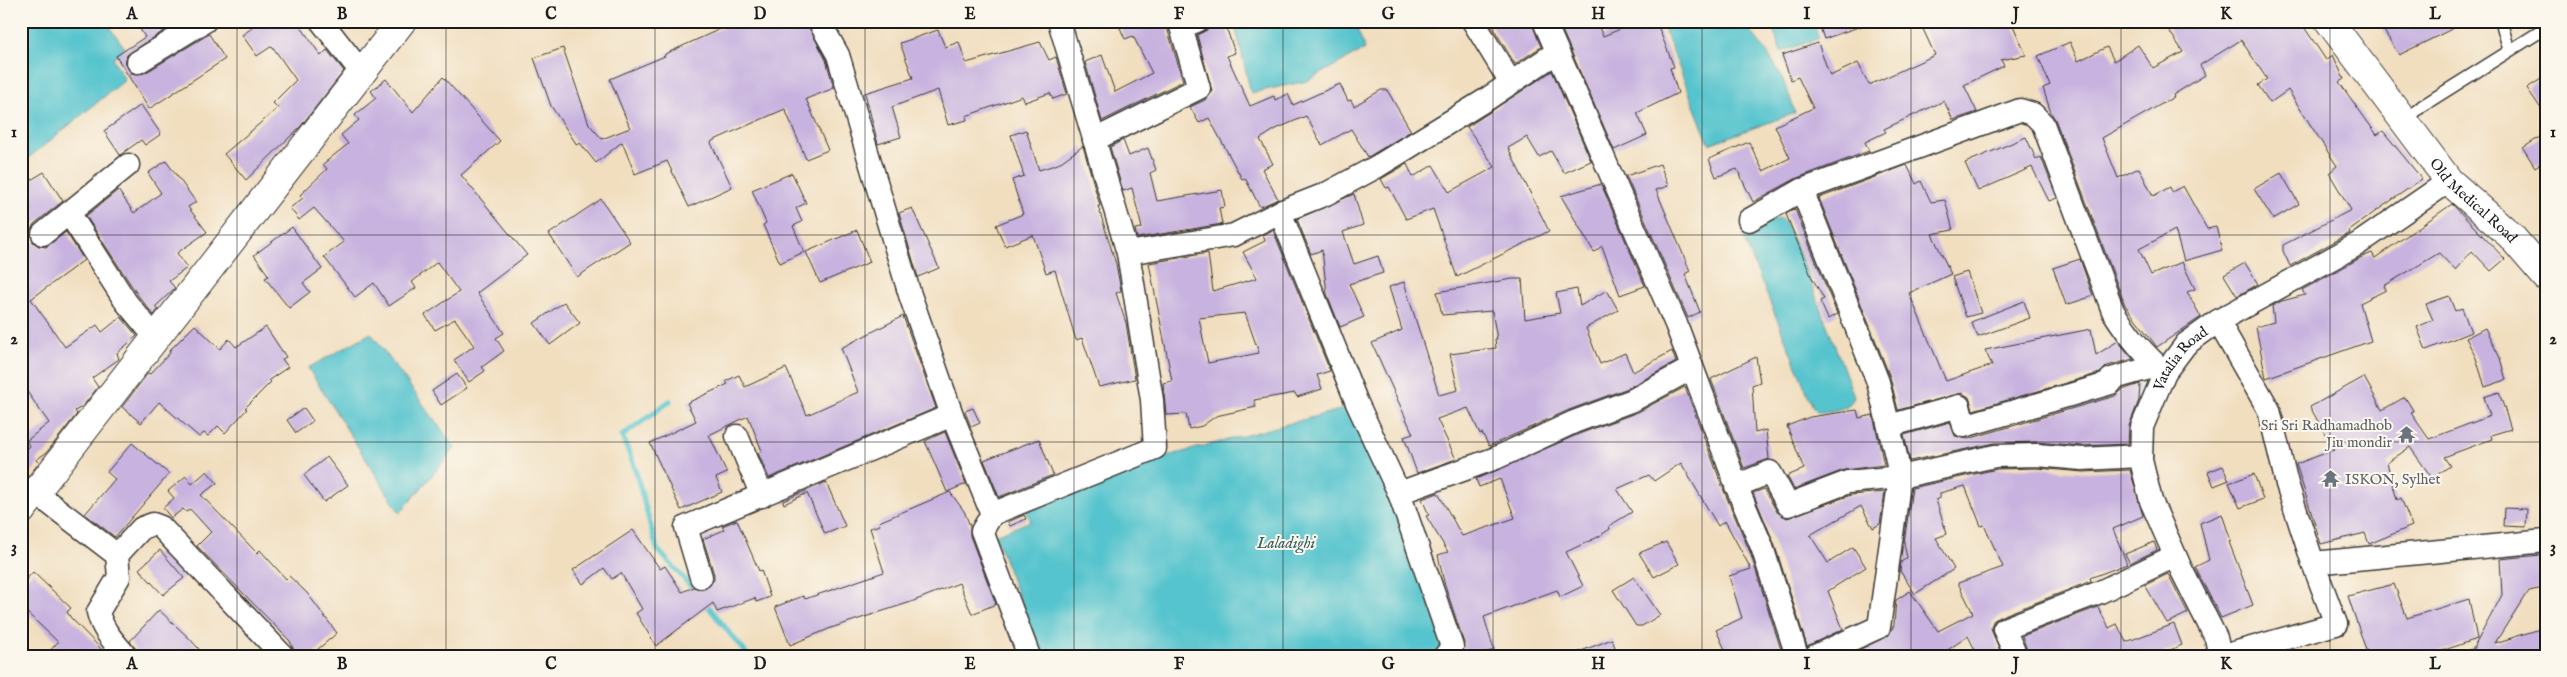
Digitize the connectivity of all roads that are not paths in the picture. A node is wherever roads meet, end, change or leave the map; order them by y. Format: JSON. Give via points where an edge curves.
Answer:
{"nodes":[{"id":1,"x":205,"y":21,"type":"edge"},
{"id":2,"x":321,"y":21,"type":"edge"},
{"id":3,"x":402,"y":21,"type":"edge"},
{"id":4,"x":819,"y":21,"type":"edge"},
{"id":5,"x":1059,"y":21,"type":"edge"},
{"id":6,"x":1197,"y":21,"type":"edge"},
{"id":7,"x":1473,"y":21,"type":"edge"},
{"id":8,"x":1544,"y":21,"type":"edge"},
{"id":9,"x":2329,"y":21,"type":"edge"},
{"id":10,"x":2501,"y":21,"type":"edge"},
{"id":11,"x":2546,"y":28,"type":"edge"},
{"id":12,"x":2509,"y":50,"type":"junction"},
{"id":13,"x":1557,"y":52,"type":"junction"},
{"id":14,"x":138,"y":62,"type":"dead end"},
{"id":15,"x":362,"y":74,"type":"junction"},
{"id":16,"x":1511,"y":83,"type":"junction"},
{"id":17,"x":2403,"y":123,"type":"junction"},
{"id":18,"x":1094,"y":140,"type":"junction"},
{"id":19,"x":128,"y":165,"type":"dead end"},
{"id":20,"x":2449,"y":181,"type":"junction"},
{"id":21,"x":1802,"y":190,"type":"junction"},
{"id":22,"x":1280,"y":212,"type":"junction"},
{"id":23,"x":68,"y":213,"type":"junction"},
{"id":24,"x":1749,"y":220,"type":"dead end"},
{"id":25,"x":43,"y":234,"type":"dead end"},
{"id":26,"x":1128,"y":254,"type":"junction"},
{"id":27,"x":2546,"y":277,"type":"edge"},
{"id":28,"x":2218,"y":321,"type":"junction"},
{"id":29,"x":156,"y":338,"type":"junction"},
{"id":30,"x":1692,"y":368,"type":"junction"},
{"id":31,"x":2161,"y":369,"type":"junction"},
{"id":32,"x":952,"y":415,"type":"junction"},
{"id":33,"x":1889,"y":426,"type":"junction"},
{"id":34,"x":738,"y":436,"type":"dead end"},
{"id":35,"x":2141,"y":456,"type":"junction"},
{"id":36,"x":1900,"y":477,"type":"junction"},
{"id":37,"x":1736,"y":486,"type":"junction"},
{"id":38,"x":1399,"y":493,"type":"junction"},
{"id":39,"x":762,"y":496,"type":"junction"},
{"id":40,"x":29,"y":502,"type":"edge"},
{"id":41,"x":992,"y":514,"type":"junction"},
{"id":42,"x":2546,"y":541,"type":"edge"},
{"id":43,"x":117,"y":555,"type":"junction"},
{"id":44,"x":2175,"y":556,"type":"junction"},
{"id":45,"x":2313,"y":563,"type":"junction"},
{"id":46,"x":701,"y":576,"type":"dead end"},
{"id":47,"x":280,"y":654,"type":"edge"},
{"id":48,"x":126,"y":656,"type":"edge"},
{"id":49,"x":1029,"y":656,"type":"edge"},
{"id":50,"x":1445,"y":656,"type":"edge"},
{"id":51,"x":1797,"y":656,"type":"edge"},
{"id":52,"x":1815,"y":656,"type":"edge"},
{"id":53,"x":2016,"y":656,"type":"edge"},
{"id":54,"x":2222,"y":656,"type":"edge"}],
"edges":[{"from":1,"to":14,"type":"street"},
{"from":2,"to":15,"type":"street"},
{"from":3,"to":15,"type":"street"},
{"from":4,"to":32,"type":"street","via":[[838,55],[910,295]]},
{"from":5,"to":18,"type":"street"},
{"from":6,"to":18,"type":"street","via":[[1181,27],[1199,88]]},
{"from":7,"to":16,"type":"street"},
{"from":8,"to":13,"type":"street"},
{"from":9,"to":17,"type":"street","name":"Old Medical Road"},
{"from":10,"to":12,"type":"lane"},
{"from":11,"to":12,"type":"lane"},
{"from":12,"to":17,"type":"lane","via":[[2422,106]]},
{"from":13,"to":16,"type":"street"},
{"from":13,"to":30,"type":"street","via":[[1676,324]]},
{"from":15,"to":29,"type":"street"},
{"from":16,"to":22,"type":"street","via":[[1378,166],[1326,194]]},
{"from":17,"to":20,"type":"street","name":"Old Medical Road"},
{"from":18,"to":26,"type":"street"},
{"from":19,"to":23,"type":"street"},
{"from":20,"to":27,"type":"street","name":"Old Medical Road","via":[[2510,235]]},
{"from":20,"to":28,"type":"street","name":"Vatalia Road","via":[[2358,244]]},
{"from":21,"to":24,"type":"street"},
{"from":21,"to":31,"type":"street","via":[[2020,110],[2033,114],[2043,124],[2113,311],[2129,338]]},
{"from":21,"to":33,"type":"street","via":[[1878,382]]},
{"from":22,"to":26,"type":"street","via":[[1234,234]]},
{"from":22,"to":38,"type":"street","via":[[1357,404]]},
{"from":23,"to":25,"type":"street"},
{"from":23,"to":29,"type":"street","via":[[126,302]]},
{"from":26,"to":41,"type":"street","via":[[1152,400],[1155,448]]},
{"from":28,"to":31,"type":"street","name":"Vatalia Road","via":[[2186,344]]},
{"from":28,"to":45,"type":"street","via":[[2269,410],[2287,484]]},
{"from":29,"to":40,"type":"street"},
{"from":30,"to":37,"type":"street"},
{"from":30,"to":38,"type":"street","via":[[1633,400],[1574,422],[1496,458]]},
{"from":31,"to":33,"type":"street","via":[[2111,379],[2112,383],[1964,426],[1959,406]]},
{"from":31,"to":35,"type":"street","name":"Vatalia Road","via":[[2142,428]]},
{"from":32,"to":39,"type":"street"},
{"from":32,"to":41,"type":"street"},
{"from":33,"to":36,"type":"street"},
{"from":34,"to":39,"type":"street"},
{"from":35,"to":36,"type":"street","via":[[2090,459],[1995,456]]},
{"from":35,"to":44,"type":"street","name":"Vatalia Road","via":[[2151,501]]},
{"from":36,"to":37,"type":"street","via":[[1848,482],[1788,505],[1770,472]]},
{"from":36,"to":52,"type":"street","via":[[1879,627]]},
{"from":37,"to":51,"type":"street","via":[[1762,547]]},
{"from":38,"to":50,"type":"street","via":[[1452,647]]},
{"from":39,"to":46,"type":"street","via":[[686,527]]},
{"from":40,"to":43,"type":"street"},
{"from":41,"to":49,"type":"street","via":[[982,531]]},
{"from":42,"to":45,"type":"street"},
{"from":43,"to":47,"type":"street","via":[[142,528],[152,524],[161,527]]},
{"from":43,"to":48,"type":"street","via":[[119,577],[98,612],[100,623]]},
{"from":44,"to":53,"type":"street","via":[[2100,592],[2004,630]]},
{"from":44,"to":54,"type":"street","name":"Vatalia Road"},
{"from":45,"to":54,"type":"street","via":[[2336,624]]}]}
